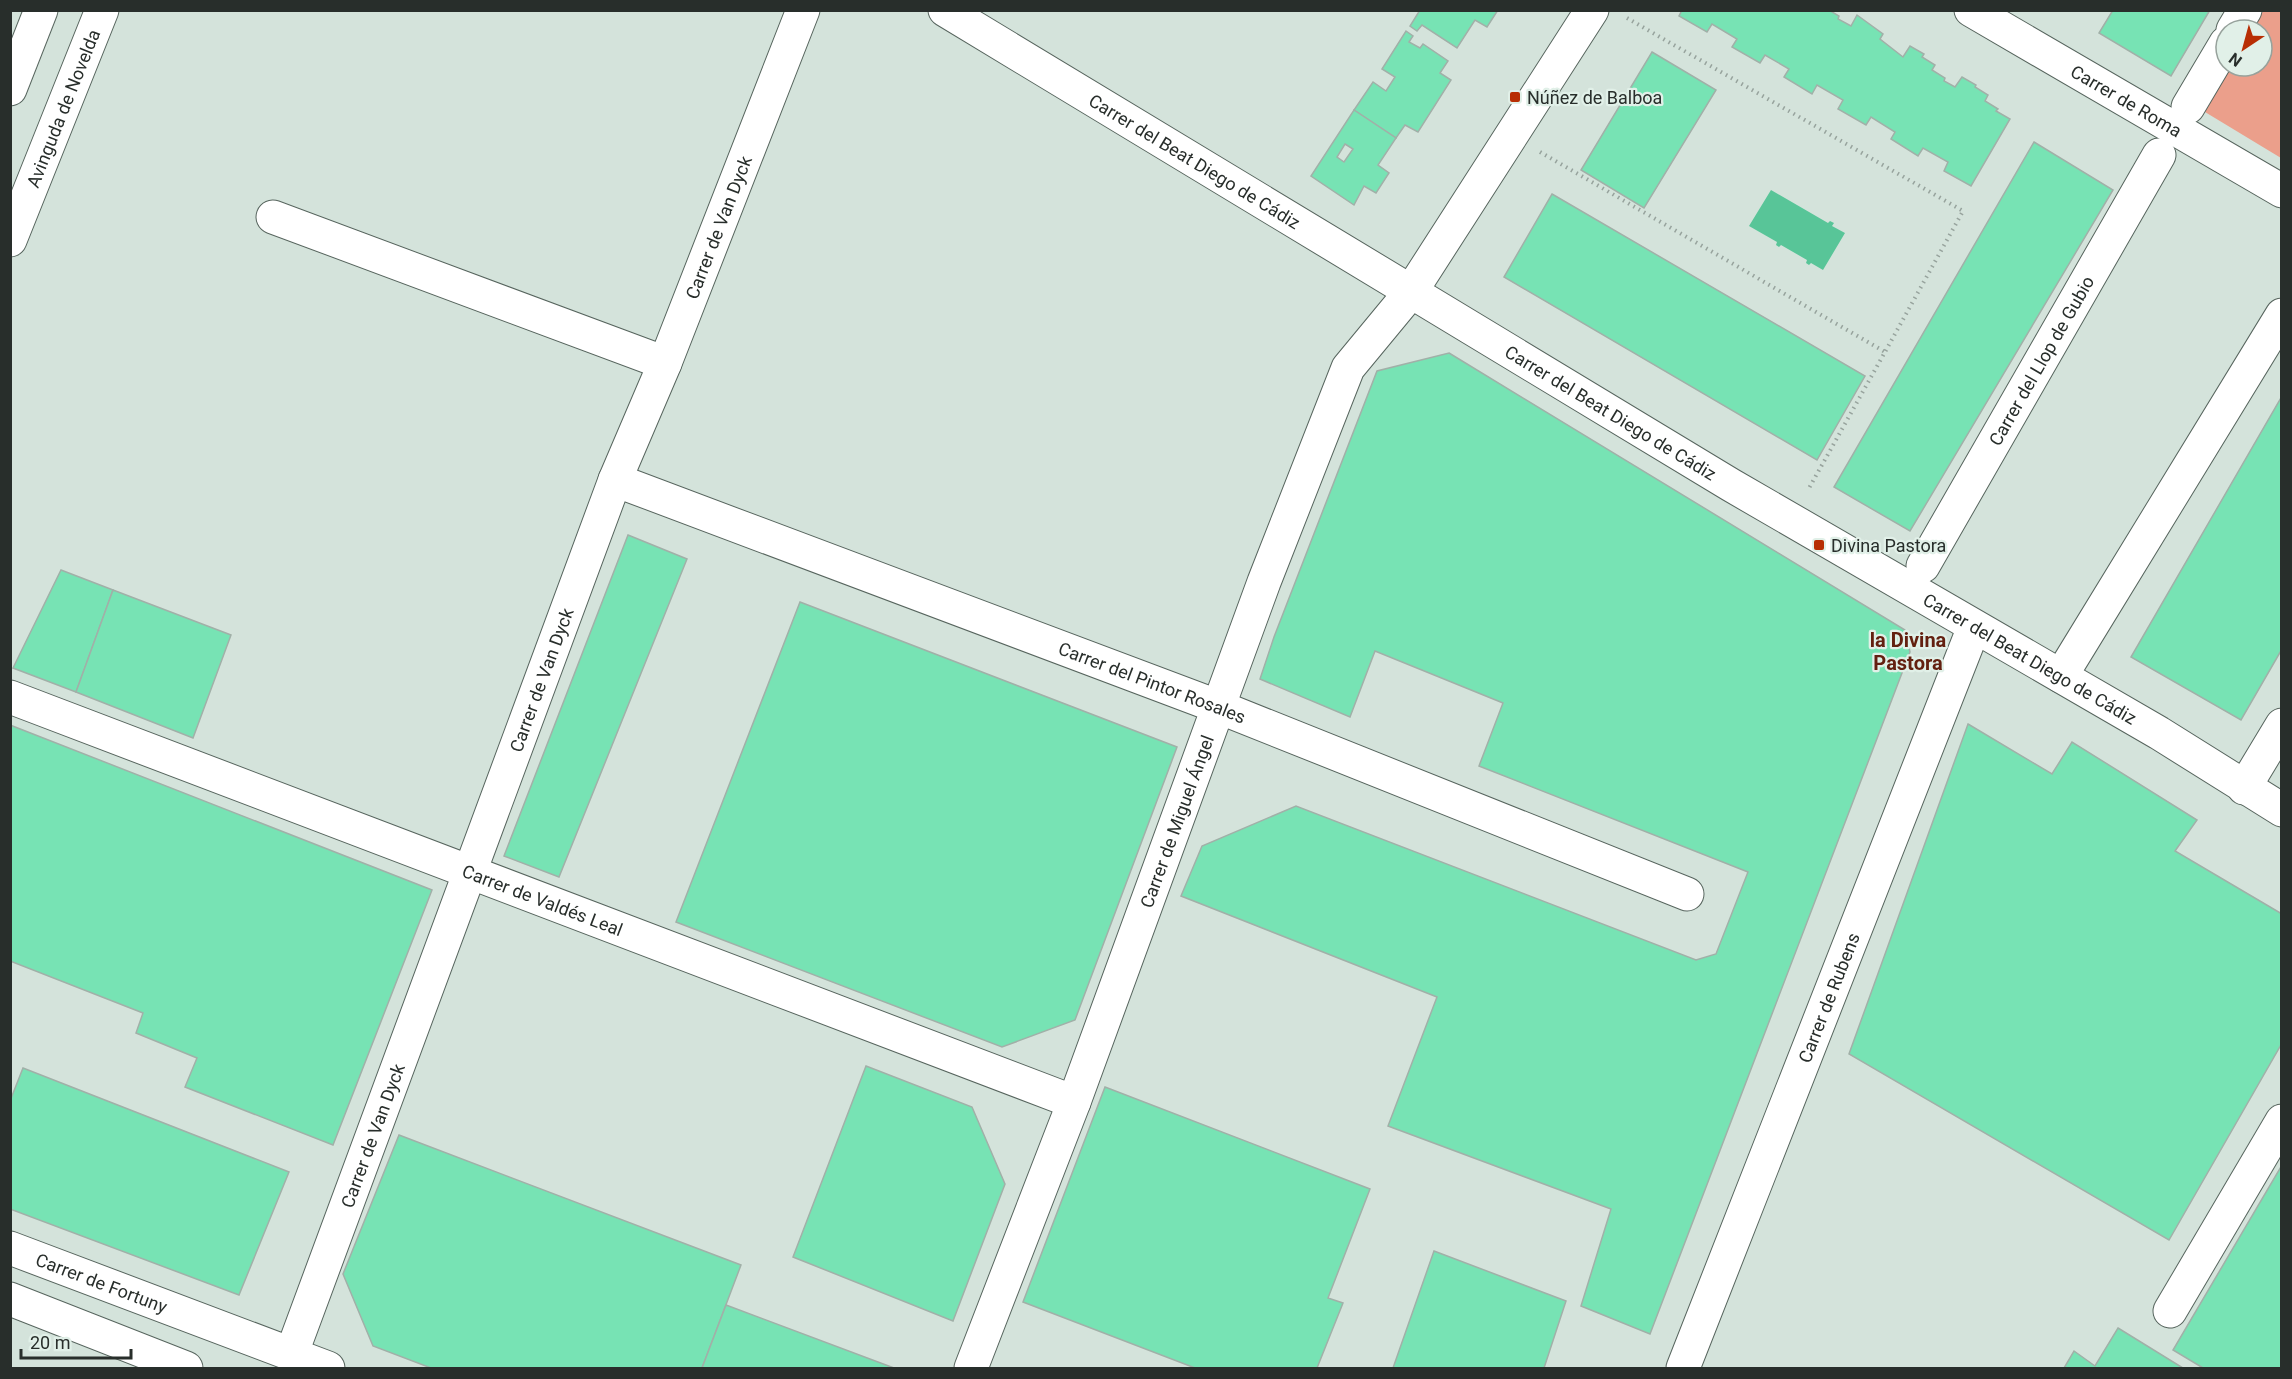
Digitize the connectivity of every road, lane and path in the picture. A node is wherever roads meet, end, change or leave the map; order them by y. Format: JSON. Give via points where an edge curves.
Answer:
{"nodes":[{"id":1,"x":102,"y":10,"type":"edge"},
{"id":2,"x":803,"y":10,"type":"edge"},
{"id":3,"x":945,"y":10,"type":"edge"},
{"id":4,"x":1592,"y":10,"type":"edge"},
{"id":5,"x":1971,"y":10,"type":"edge"},
{"id":6,"x":36,"y":12,"type":"edge"},
{"id":7,"x":1627,"y":18,"type":"dead end"},
{"id":8,"x":2214,"y":63,"type":"edge"},
{"id":9,"x":10,"y":89,"type":"edge"},
{"id":10,"x":2188,"y":107,"type":"dead end"},
{"id":11,"x":1537,"y":150,"type":"dead end"},
{"id":12,"x":2159,"y":155,"type":"dead end"},
{"id":13,"x":2282,"y":191,"type":"edge"},
{"id":14,"x":273,"y":217,"type":"dead end"},
{"id":15,"x":10,"y":240,"type":"edge"},
{"id":16,"x":1410,"y":293,"type":"junction"},
{"id":17,"x":2282,"y":315,"type":"edge"},
{"id":18,"x":1885,"y":352,"type":"junction"},
{"id":19,"x":665,"y":363,"type":"junction"},
{"id":20,"x":615,"y":480,"type":"junction"},
{"id":21,"x":1790,"y":520,"type":"junction"},
{"id":22,"x":1923,"y":566,"type":"dead end"},
{"id":23,"x":1974,"y":627,"type":"junction"},
{"id":24,"x":2061,"y":676,"type":"junction"},
{"id":25,"x":10,"y":697,"type":"edge"},
{"id":26,"x":1220,"y":707,"type":"junction"},
{"id":27,"x":2282,"y":725,"type":"edge"},
{"id":28,"x":2244,"y":788,"type":"junction"},
{"id":29,"x":2282,"y":810,"type":"edge"},
{"id":30,"x":470,"y":871,"type":"junction"},
{"id":31,"x":1686,"y":894,"type":"dead end"},
{"id":32,"x":1074,"y":1102,"type":"junction"},
{"id":33,"x":2282,"y":1121,"type":"edge"},
{"id":34,"x":10,"y":1248,"type":"edge"},
{"id":35,"x":10,"y":1299,"type":"edge"},
{"id":36,"x":2170,"y":1311,"type":"dead end"},
{"id":37,"x":291,"y":1355,"type":"junction"},
{"id":38,"x":186,"y":1368,"type":"edge"},
{"id":39,"x":328,"y":1368,"type":"edge"},
{"id":40,"x":971,"y":1368,"type":"edge"},
{"id":41,"x":1683,"y":1368,"type":"edge"}],
"edges":[{"from":1,"to":15,"type":"street","name":"Avinguda de Novelda"},
{"from":2,"to":19,"type":"street","name":"Carrer de Van Dyck"},
{"from":3,"to":16,"type":"street","name":"Carrer del Beat Diego de Cádiz"},
{"from":4,"to":16,"type":"street","name":"Carrer de Miguel Ángel"},
{"from":5,"to":13,"type":"street","name":"Carrer de Roma"},
{"from":6,"to":9,"type":"street"},
{"from":7,"to":18,"type":"path","via":[[1963,212]]},
{"from":8,"to":10,"type":"street"},
{"from":11,"to":18,"type":"path"},
{"from":12,"to":22,"type":"street","name":"Carrer del Llop de Gubio"},
{"from":14,"to":19,"type":"street"},
{"from":16,"to":21,"type":"street","name":"Carrer del Beat Diego de Cádiz"},
{"from":16,"to":26,"type":"street","name":"Carrer de Miguel Ángel","via":[[1348,368]]},
{"from":17,"to":24,"type":"street"},
{"from":18,"to":21,"type":"path"},
{"from":19,"to":20,"type":"street","name":"Carrer de Van Dyck"},
{"from":20,"to":26,"type":"street","name":"Carrer del Pintor Rosales"},
{"from":20,"to":30,"type":"street","name":"Carrer de Van Dyck"},
{"from":21,"to":23,"type":"street","name":"Carrer del Beat Diego de Cádiz"},
{"from":23,"to":24,"type":"street","name":"Carrer del Beat Diego de Cádiz"},
{"from":23,"to":41,"type":"street","name":"Carrer de Rubens"},
{"from":24,"to":28,"type":"street","name":"Carrer del Beat Diego de Cádiz"},
{"from":25,"to":30,"type":"street","name":"Carrer de Valdés Leal"},
{"from":26,"to":31,"type":"street","name":"Carrer del Pintor Rosales"},
{"from":26,"to":32,"type":"street","name":"Carrer de Miguel Ángel"},
{"from":27,"to":28,"type":"street"},
{"from":28,"to":29,"type":"street","name":"Carrer del Beat Diego de Cádiz"},
{"from":30,"to":32,"type":"street","name":"Carrer de Valdés Leal"},
{"from":30,"to":37,"type":"street","name":"Carrer de Van Dyck"},
{"from":32,"to":40,"type":"street","name":"Carrer de Miguel Ángel"},
{"from":33,"to":36,"type":"street"},
{"from":34,"to":37,"type":"street","name":"Carrer de Fortuny"},
{"from":35,"to":38,"type":"street"},
{"from":37,"to":39,"type":"street","name":"Carrer de Fortuny"}]}
